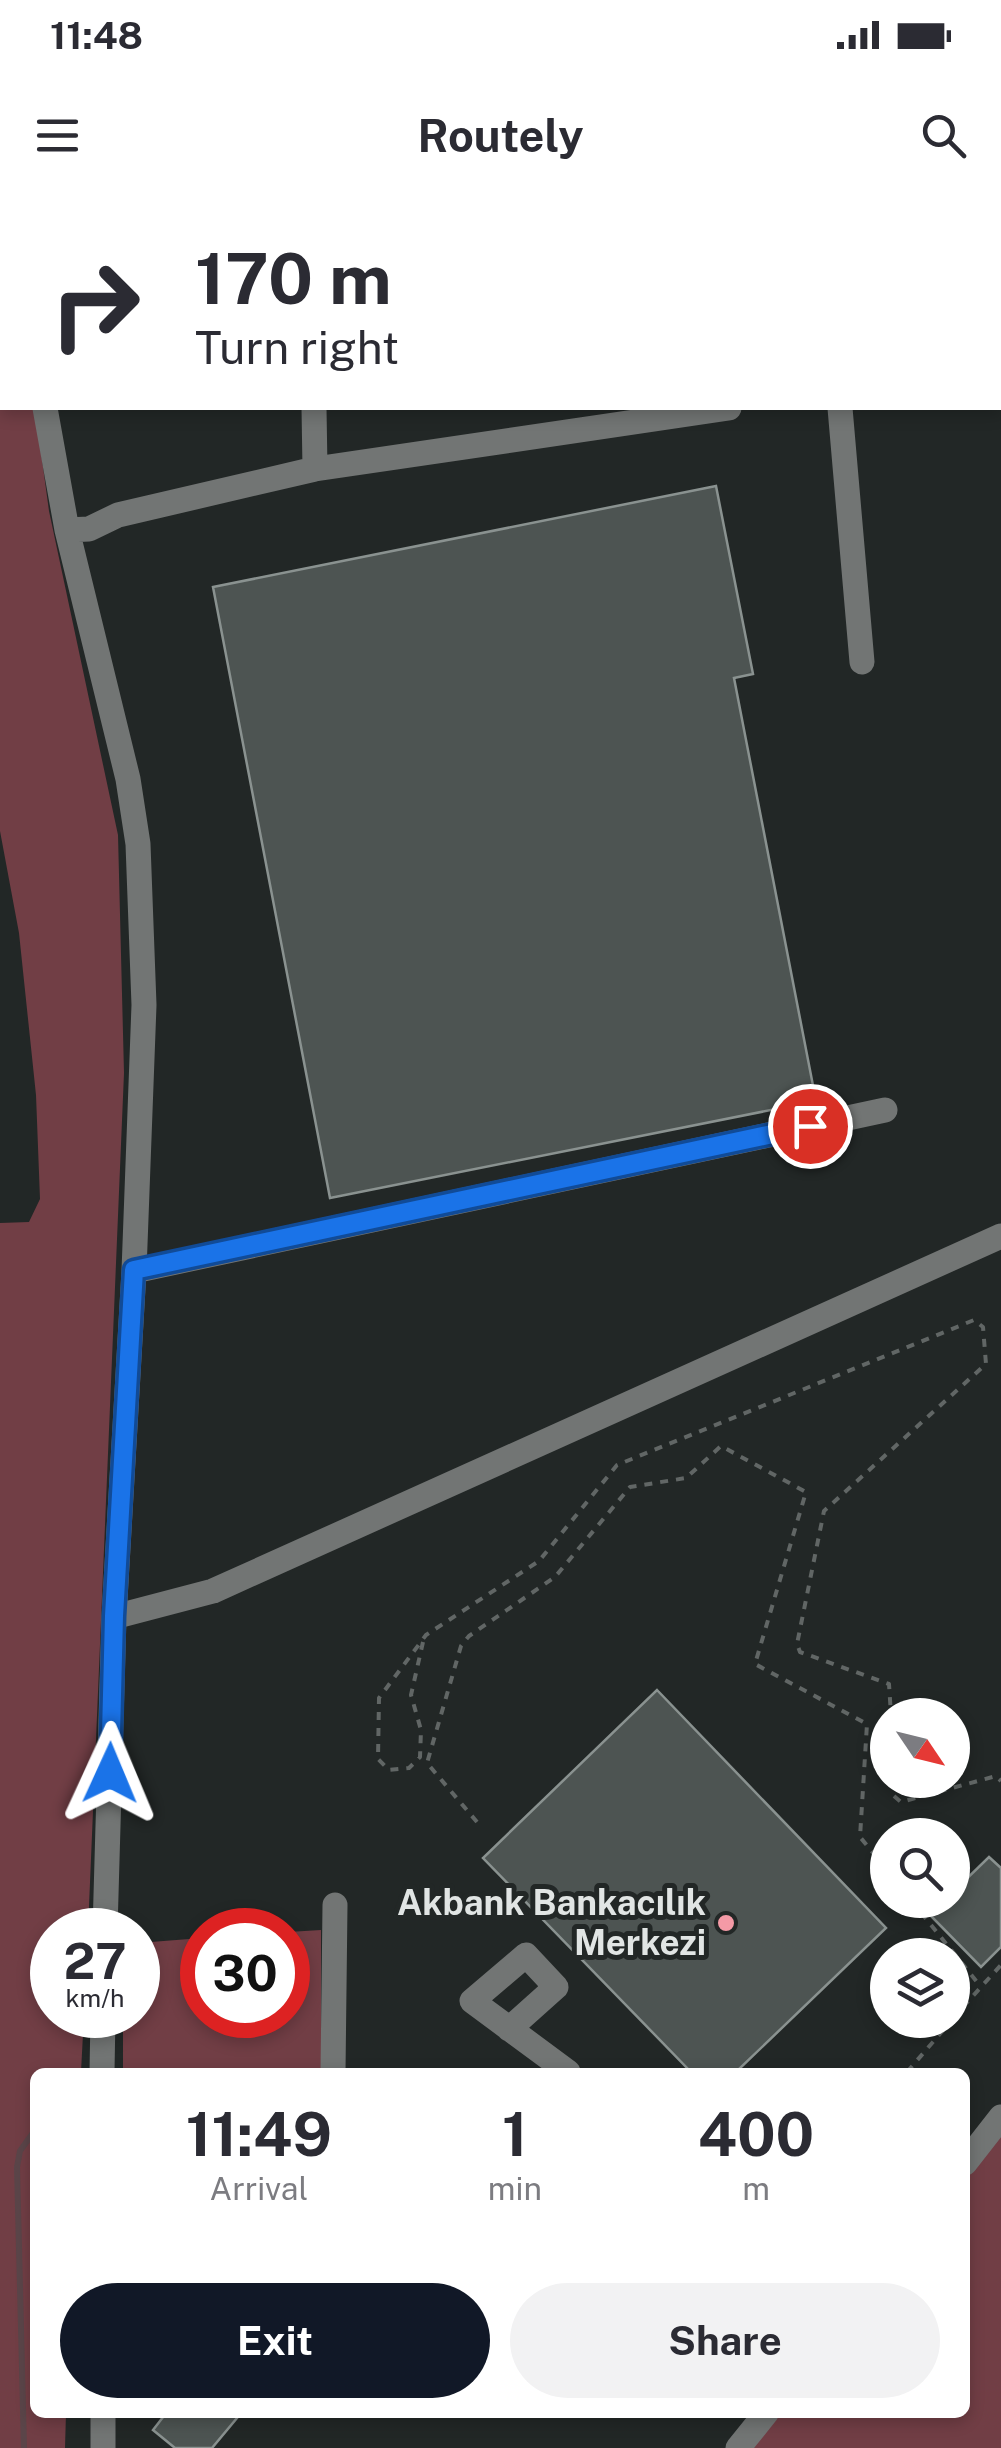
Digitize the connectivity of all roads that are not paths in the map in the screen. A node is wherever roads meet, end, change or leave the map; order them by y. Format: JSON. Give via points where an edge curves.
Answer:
{"nodes":[{"id":1,"x":45,"y":410,"type":"edge"},
{"id":2,"x":314,"y":410,"type":"edge"},
{"id":3,"x":715,"y":410,"type":"edge"},
{"id":4,"x":840,"y":410,"type":"edge"},
{"id":5,"x":316,"y":469,"type":"junction"},
{"id":6,"x":67,"y":530,"type":"junction"},
{"id":7,"x":862,"y":662,"type":"dead end"},
{"id":8,"x":885,"y":1110,"type":"dead end"},
{"id":9,"x":1001,"y":1236,"type":"edge"},
{"id":10,"x":134,"y":1270,"type":"junction"},
{"id":11,"x":114,"y":1616,"type":"junction"},
{"id":12,"x":335,"y":1905,"type":"dead end"},
{"id":13,"x":107,"y":1908,"type":"edge"},
{"id":14,"x":509,"y":2028,"type":"dead end"},
{"id":15,"x":103,"y":2038,"type":"edge"},
{"id":16,"x":102,"y":2068,"type":"edge"},
{"id":17,"x":333,"y":2068,"type":"edge"},
{"id":18,"x":563,"y":2068,"type":"edge"},
{"id":19,"x":1001,"y":2117,"type":"edge"},
{"id":20,"x":970,"y":2148,"type":"edge"},
{"id":21,"x":103,"y":2418,"type":"edge"},
{"id":22,"x":762,"y":2418,"type":"edge"},
{"id":23,"x":103,"y":2448,"type":"edge"},
{"id":24,"x":738,"y":2448,"type":"edge"}],
"edges":[{"from":1,"to":6,"type":"street"},
{"from":2,"to":5,"type":"street"},
{"from":3,"to":5,"type":"street"},
{"from":4,"to":7,"type":"street"},
{"from":5,"to":6,"type":"street","via":[[118,515],[89,530]]},
{"from":6,"to":10,"type":"street","via":[[138,844],[144,1005]]},
{"from":8,"to":10,"type":"street"},
{"from":9,"to":11,"type":"street","via":[[213,1591]]},
{"from":10,"to":11,"type":"street"},
{"from":11,"to":13,"type":"street"},
{"from":12,"to":17,"type":"street"},
{"from":14,"to":18,"type":"street"},
{"from":15,"to":16,"type":"street"},
{"from":19,"to":20,"type":"street"},
{"from":21,"to":23,"type":"street"},
{"from":22,"to":24,"type":"street"}]}
